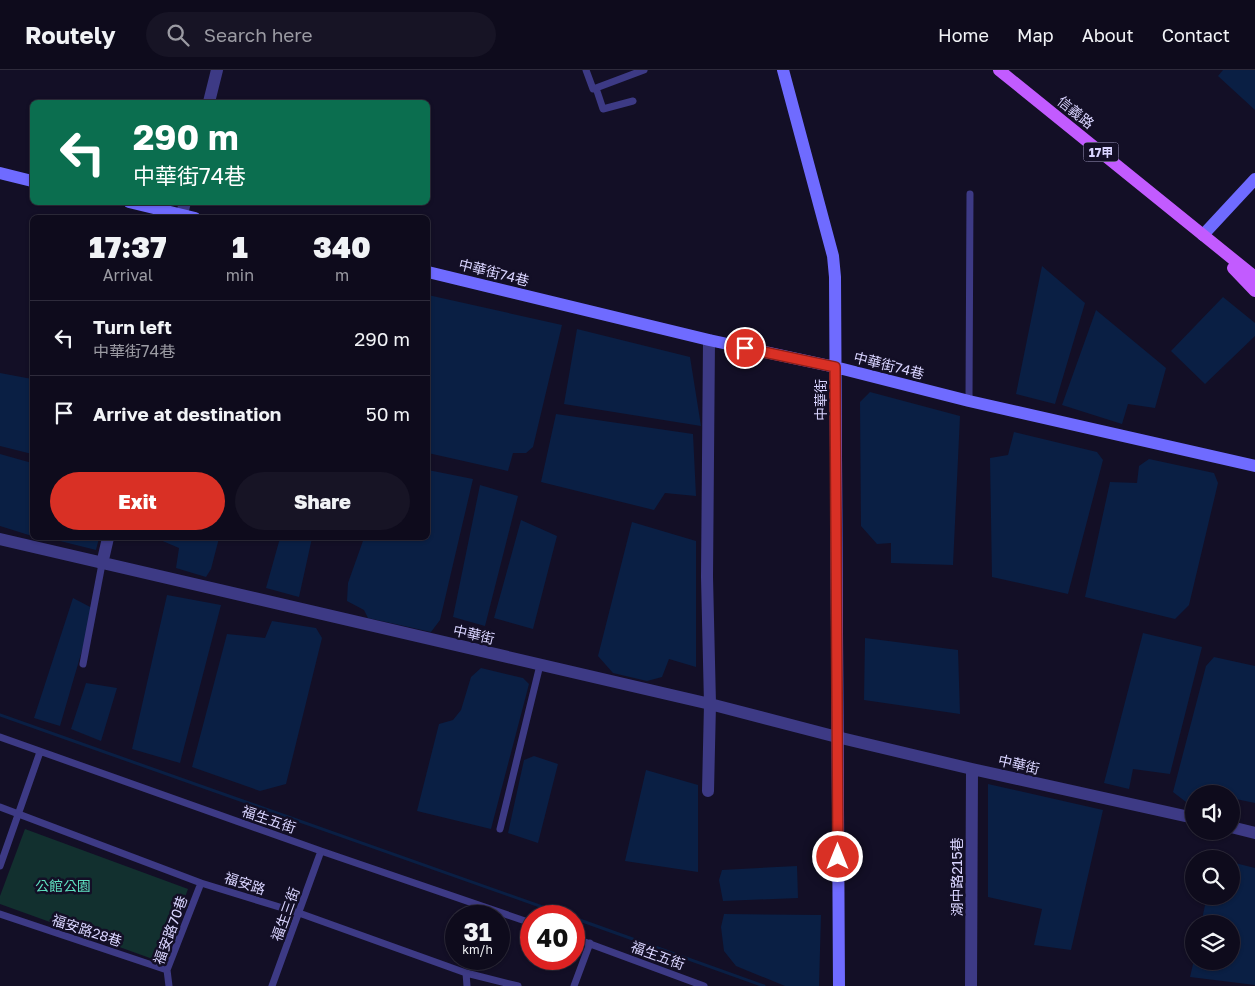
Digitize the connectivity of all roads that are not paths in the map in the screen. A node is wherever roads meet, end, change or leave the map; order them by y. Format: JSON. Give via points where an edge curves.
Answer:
{"nodes":[{"id":1,"x":217,"y":70,"type":"edge"},
{"id":2,"x":586,"y":70,"type":"edge"},
{"id":3,"x":644,"y":70,"type":"edge"},
{"id":4,"x":783,"y":70,"type":"edge"},
{"id":5,"x":999,"y":70,"type":"edge"},
{"id":6,"x":596,"y":88,"type":"junction"},
{"id":7,"x":210,"y":100,"type":"edge"},
{"id":8,"x":633,"y":101,"type":"dead end"},
{"id":9,"x":0,"y":173,"type":"edge"},
{"id":10,"x":1255,"y":179,"type":"edge"},
{"id":11,"x":30,"y":180,"type":"edge"},
{"id":12,"x":970,"y":194,"type":"dead end"},
{"id":13,"x":145,"y":205,"type":"edge"},
{"id":14,"x":183,"y":212,"type":"edge"},
{"id":15,"x":1203,"y":236,"type":"junction"},
{"id":16,"x":430,"y":272,"type":"edge"},
{"id":17,"x":1255,"y":277,"type":"edge"},
{"id":18,"x":1255,"y":291,"type":"edge"},
{"id":19,"x":709,"y":340,"type":"junction"},
{"id":20,"x":835,"y":367,"type":"junction"},
{"id":21,"x":969,"y":401,"type":"junction"},
{"id":22,"x":1255,"y":466,"type":"edge"},
{"id":23,"x":0,"y":540,"type":"edge"},
{"id":24,"x":108,"y":540,"type":"edge"},
{"id":25,"x":102,"y":564,"type":"junction"},
{"id":26,"x":83,"y":664,"type":"dead end"},
{"id":27,"x":540,"y":665,"type":"junction"},
{"id":28,"x":710,"y":704,"type":"junction"},
{"id":29,"x":0,"y":737,"type":"edge"},
{"id":30,"x":838,"y":737,"type":"junction"},
{"id":31,"x":40,"y":752,"type":"junction"},
{"id":32,"x":972,"y":769,"type":"junction"},
{"id":33,"x":708,"y":791,"type":"dead end"},
{"id":34,"x":0,"y":807,"type":"edge"},
{"id":35,"x":18,"y":814,"type":"junction"},
{"id":36,"x":1185,"y":816,"type":"edge"},
{"id":37,"x":1240,"y":829,"type":"edge"},
{"id":38,"x":500,"y":830,"type":"dead end"},
{"id":39,"x":1255,"y":833,"type":"edge"},
{"id":40,"x":321,"y":850,"type":"junction"},
{"id":41,"x":0,"y":866,"type":"edge"},
{"id":42,"x":201,"y":883,"type":"junction"},
{"id":43,"x":0,"y":914,"type":"edge"},
{"id":44,"x":299,"y":914,"type":"junction"},
{"id":45,"x":520,"y":919,"type":"edge"},
{"id":46,"x":585,"y":941,"type":"edge"},
{"id":47,"x":590,"y":943,"type":"junction"},
{"id":48,"x":167,"y":970,"type":"junction"},
{"id":49,"x":466,"y":973,"type":"junction"},
{"id":50,"x":169,"y":986,"type":"edge"},
{"id":51,"x":272,"y":986,"type":"edge"},
{"id":52,"x":467,"y":986,"type":"edge"},
{"id":53,"x":518,"y":986,"type":"edge"},
{"id":54,"x":574,"y":986,"type":"edge"},
{"id":55,"x":704,"y":986,"type":"edge"},
{"id":56,"x":839,"y":986,"type":"edge"},
{"id":57,"x":970,"y":986,"type":"edge"}],
"edges":[{"from":1,"to":7,"type":"street"},
{"from":2,"to":6,"type":"lane","via":[[593,89]]},
{"from":3,"to":6,"type":"lane"},
{"from":4,"to":20,"type":"street","name":"中華街","via":[[833,256]]},
{"from":5,"to":15,"type":"main road","name":"信義路","number":"17甲"},
{"from":6,"to":8,"type":"lane","via":[[604,109]]},
{"from":9,"to":11,"type":"street"},
{"from":10,"to":15,"type":"street"},
{"from":12,"to":21,"type":"lane"},
{"from":13,"to":14,"type":"street"},
{"from":15,"to":17,"type":"main road","name":"信義路","number":"17甲"},
{"from":15,"to":18,"type":"main road","name":"信義路","number":"17甲"},
{"from":16,"to":19,"type":"street","name":"中華街74巷"},
{"from":19,"to":20,"type":"street","name":"中華街74巷"},
{"from":19,"to":28,"type":"street","via":[[707,577]]},
{"from":20,"to":21,"type":"street","name":"中華街74巷"},
{"from":20,"to":30,"type":"street","name":"中華街"},
{"from":21,"to":22,"type":"street","name":"中華街74巷"},
{"from":23,"to":25,"type":"street","name":"中華街"},
{"from":24,"to":25,"type":"street"},
{"from":25,"to":26,"type":"lane"},
{"from":25,"to":27,"type":"street","name":"中華街"},
{"from":27,"to":28,"type":"street","name":"中華街"},
{"from":27,"to":38,"type":"lane"},
{"from":28,"to":30,"type":"street","name":"中華街"},
{"from":28,"to":33,"type":"street"},
{"from":29,"to":31,"type":"lane","name":"福生五街"},
{"from":30,"to":32,"type":"street","name":"中華街"},
{"from":30,"to":56,"type":"street","name":"中華街"},
{"from":31,"to":35,"type":"lane"},
{"from":31,"to":40,"type":"lane","name":"福生五街"},
{"from":32,"to":36,"type":"street","name":"中華街"},
{"from":32,"to":57,"type":"street","name":"湖中路215巷"},
{"from":34,"to":35,"type":"lane","name":"福安路"},
{"from":35,"to":41,"type":"lane"},
{"from":35,"to":42,"type":"lane","name":"福安路"},
{"from":37,"to":39,"type":"street"},
{"from":40,"to":44,"type":"lane","name":"福生三街"},
{"from":40,"to":45,"type":"lane","name":"福生五街"},
{"from":42,"to":44,"type":"lane","name":"福安路"},
{"from":42,"to":48,"type":"lane","name":"福安路70巷"},
{"from":43,"to":48,"type":"lane","name":"福安路28巷"},
{"from":44,"to":49,"type":"lane","name":"福安路"},
{"from":44,"to":51,"type":"lane","name":"福生三街"},
{"from":46,"to":47,"type":"lane","name":"福生五街"},
{"from":47,"to":54,"type":"lane"},
{"from":47,"to":55,"type":"lane","name":"福生五街"},
{"from":48,"to":50,"type":"lane","name":"福安路70巷"},
{"from":49,"to":52,"type":"lane"},
{"from":49,"to":53,"type":"lane","name":"福安路"}]}
